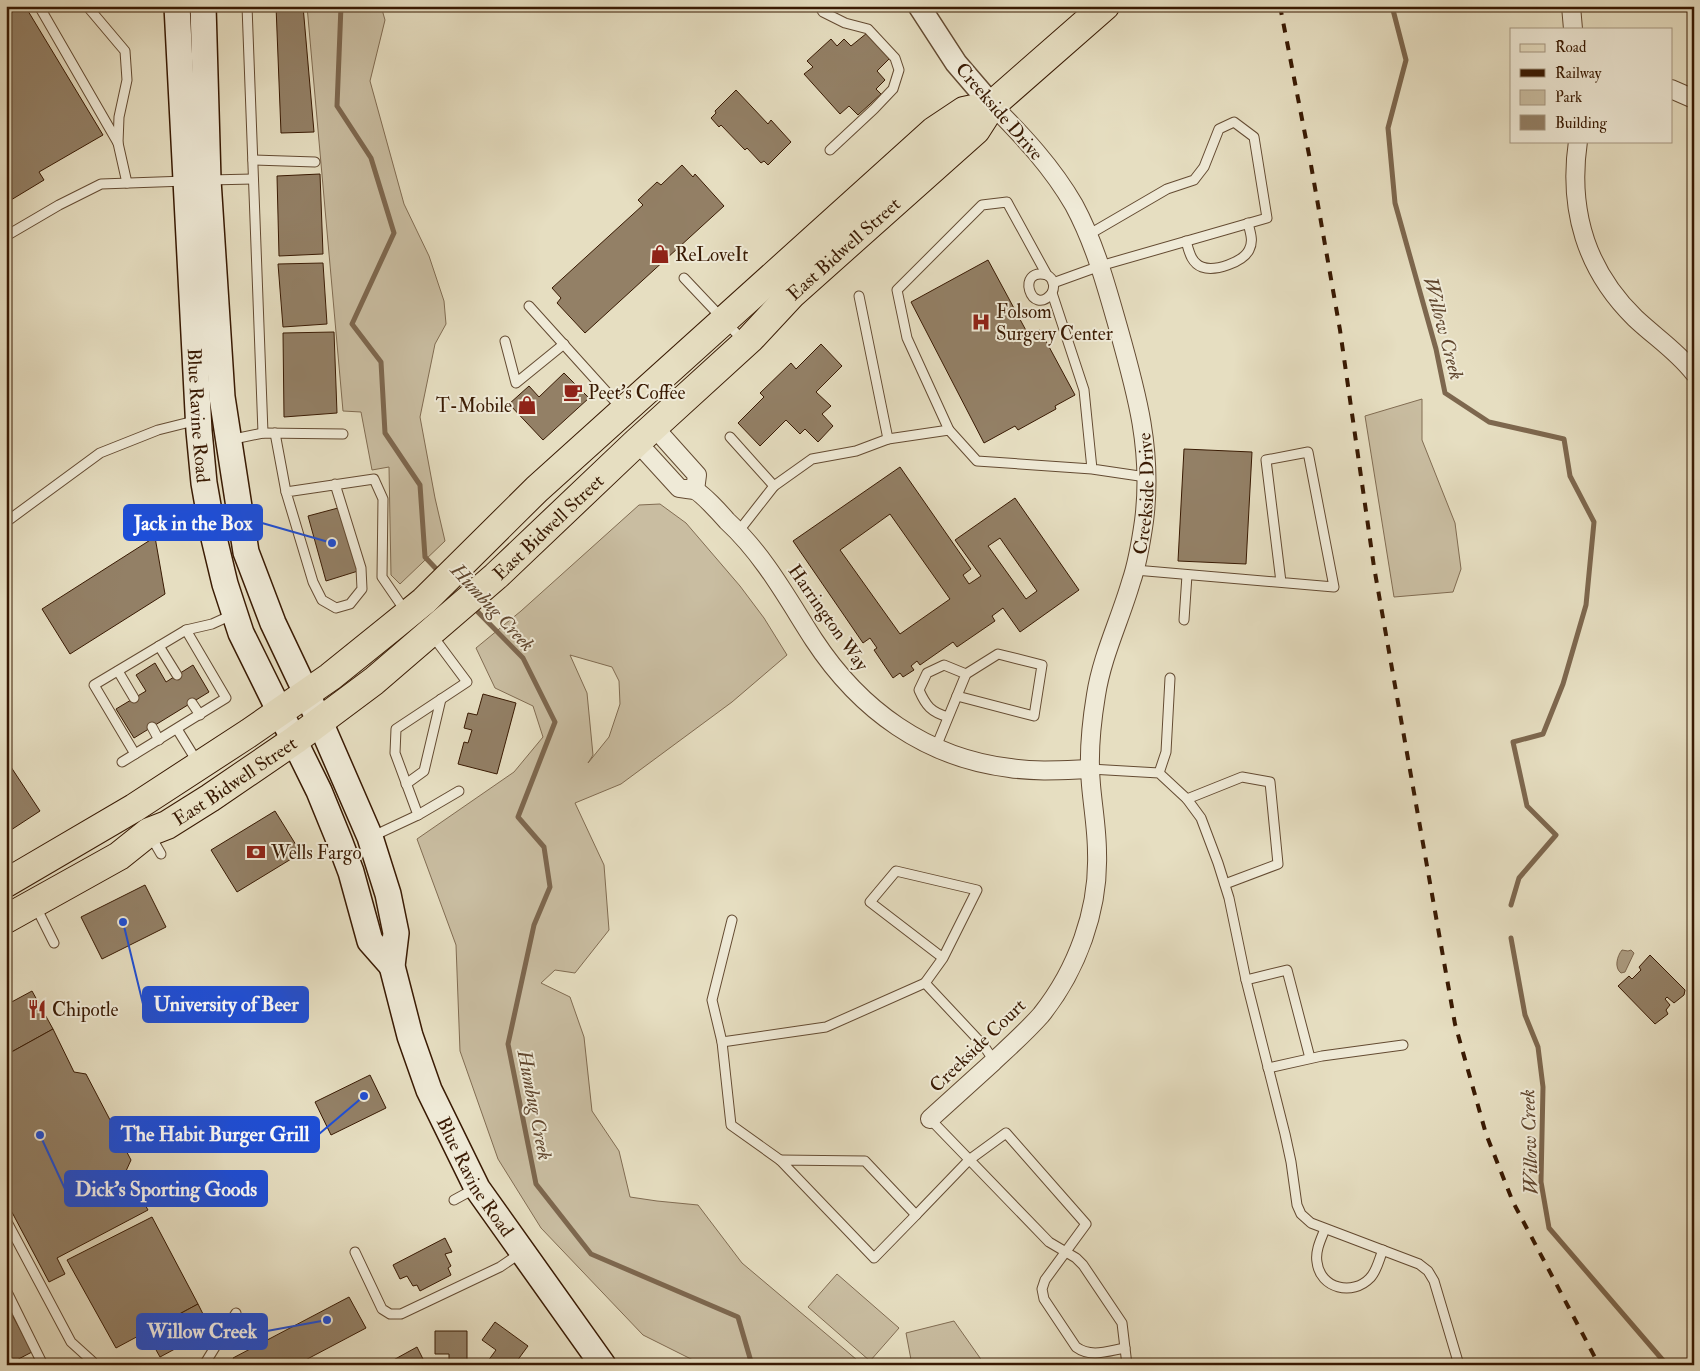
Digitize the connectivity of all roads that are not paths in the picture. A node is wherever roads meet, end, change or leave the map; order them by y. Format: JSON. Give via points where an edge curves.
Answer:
{"nodes":[{"id":1,"x":39,"y":6,"type":"edge"},
{"id":2,"x":86,"y":6,"type":"edge"},
{"id":3,"x":176,"y":6,"type":"edge"},
{"id":4,"x":189,"y":6,"type":"edge"},
{"id":5,"x":202,"y":6,"type":"edge"},
{"id":6,"x":247,"y":6,"type":"edge"},
{"id":7,"x":918,"y":6,"type":"edge"},
{"id":8,"x":1105,"y":6,"type":"edge"},
{"id":9,"x":1570,"y":6,"type":"edge"},
{"id":10,"x":821,"y":9,"type":"edge"},
{"id":11,"x":1573,"y":28,"type":"edge"},
{"id":12,"x":206,"y":80,"type":"junction"},
{"id":13,"x":1672,"y":89,"type":"edge"},
{"id":14,"x":1694,"y":99,"type":"edge"},
{"id":15,"x":992,"y":105,"type":"junction"},
{"id":16,"x":1578,"y":142,"type":"edge"},
{"id":17,"x":118,"y":143,"type":"junction"},
{"id":18,"x":830,"y":150,"type":"dead end"},
{"id":19,"x":253,"y":160,"type":"junction"},
{"id":20,"x":315,"y":162,"type":"dead end"},
{"id":21,"x":253,"y":179,"type":"junction"},
{"id":22,"x":197,"y":181,"type":"junction"},
{"id":23,"x":127,"y":183,"type":"junction"},
{"id":24,"x":1248,"y":223,"type":"junction"},
{"id":25,"x":1088,"y":235,"type":"junction"},
{"id":26,"x":6,"y":236,"type":"edge"},
{"id":27,"x":1186,"y":241,"type":"junction"},
{"id":28,"x":1100,"y":266,"type":"junction"},
{"id":29,"x":1047,"y":275,"type":"junction"},
{"id":30,"x":684,"y":278,"type":"dead end"},
{"id":31,"x":1053,"y":283,"type":"junction"},
{"id":32,"x":1052,"y":293,"type":"junction"},
{"id":33,"x":860,"y":296,"type":"dead end"},
{"id":34,"x":529,"y":306,"type":"dead end"},
{"id":35,"x":730,"y":327,"type":"junction"},
{"id":36,"x":505,"y":341,"type":"dead end"},
{"id":37,"x":564,"y":344,"type":"junction"},
{"id":38,"x":195,"y":364,"type":"junction"},
{"id":39,"x":1694,"y":373,"type":"edge"},
{"id":40,"x":624,"y":412,"type":"junction"},
{"id":41,"x":198,"y":420,"type":"junction"},
{"id":42,"x":949,"y":430,"type":"junction"},
{"id":43,"x":263,"y":433,"type":"junction"},
{"id":44,"x":275,"y":433,"type":"junction"},
{"id":45,"x":343,"y":434,"type":"dead end"},
{"id":46,"x":646,"y":434,"type":"junction"},
{"id":47,"x":730,"y":436,"type":"dead end"},
{"id":48,"x":888,"y":439,"type":"junction"},
{"id":49,"x":229,"y":440,"type":"junction"},
{"id":50,"x":1092,"y":469,"type":"junction"},
{"id":51,"x":1146,"y":477,"type":"junction"},
{"id":52,"x":335,"y":484,"type":"junction"},
{"id":53,"x":774,"y":486,"type":"junction"},
{"id":54,"x":286,"y":492,"type":"junction"},
{"id":55,"x":6,"y":522,"type":"edge"},
{"id":56,"x":738,"y":532,"type":"junction"},
{"id":57,"x":1135,"y":570,"type":"junction"},
{"id":58,"x":1187,"y":575,"type":"junction"},
{"id":59,"x":490,"y":582,"type":"junction"},
{"id":60,"x":1281,"y":582,"type":"junction"},
{"id":61,"x":416,"y":608,"type":"junction"},
{"id":62,"x":235,"y":613,"type":"junction"},
{"id":63,"x":1184,"y":620,"type":"dead end"},
{"id":64,"x":186,"y":630,"type":"junction"},
{"id":65,"x":434,"y":630,"type":"junction"},
{"id":66,"x":159,"y":646,"type":"junction"},
{"id":67,"x":118,"y":671,"type":"junction"},
{"id":68,"x":966,"y":674,"type":"junction"},
{"id":69,"x":177,"y":675,"type":"dead end"},
{"id":70,"x":1170,"y":678,"type":"dead end"},
{"id":71,"x":306,"y":693,"type":"junction"},
{"id":72,"x":957,"y":696,"type":"junction"},
{"id":73,"x":134,"y":698,"type":"dead end"},
{"id":74,"x":440,"y":699,"type":"junction"},
{"id":75,"x":192,"y":702,"type":"dead end"},
{"id":76,"x":280,"y":711,"type":"junction"},
{"id":77,"x":200,"y":715,"type":"junction"},
{"id":78,"x":948,"y":717,"type":"junction"},
{"id":79,"x":320,"y":722,"type":"junction"},
{"id":80,"x":152,"y":727,"type":"dead end"},
{"id":81,"x":177,"y":729,"type":"junction"},
{"id":82,"x":159,"y":740,"type":"junction"},
{"id":83,"x":295,"y":740,"type":"junction"},
{"id":84,"x":936,"y":747,"type":"junction"},
{"id":85,"x":135,"y":754,"type":"junction"},
{"id":86,"x":122,"y":762,"type":"dead end"},
{"id":87,"x":200,"y":766,"type":"junction"},
{"id":88,"x":1090,"y":769,"type":"junction"},
{"id":89,"x":1159,"y":773,"type":"junction"},
{"id":90,"x":406,"y":784,"type":"junction"},
{"id":91,"x":459,"y":791,"type":"dead end"},
{"id":92,"x":1188,"y":799,"type":"junction"},
{"id":93,"x":128,"y":812,"type":"junction"},
{"id":94,"x":418,"y":815,"type":"junction"},
{"id":95,"x":370,"y":837,"type":"junction"},
{"id":96,"x":6,"y":883,"type":"edge"},
{"id":97,"x":1225,"y":884,"type":"junction"},
{"id":98,"x":34,"y":903,"type":"junction"},
{"id":99,"x":6,"y":919,"type":"edge"},
{"id":100,"x":732,"y":920,"type":"dead end"},
{"id":101,"x":54,"y":943,"type":"dead end"},
{"id":102,"x":943,"y":958,"type":"junction"},
{"id":103,"x":392,"y":966,"type":"junction"},
{"id":104,"x":1246,"y":980,"type":"junction"},
{"id":105,"x":925,"y":982,"type":"junction"},
{"id":106,"x":722,"y":1042,"type":"junction"},
{"id":107,"x":1403,"y":1046,"type":"dead end"},
{"id":108,"x":1310,"y":1058,"type":"junction"},
{"id":109,"x":994,"y":1061,"type":"junction"},
{"id":110,"x":1268,"y":1068,"type":"junction"},
{"id":111,"x":930,"y":1120,"type":"joint"},
{"id":112,"x":780,"y":1160,"type":"junction"},
{"id":113,"x":969,"y":1160,"type":"junction"},
{"id":114,"x":477,"y":1188,"type":"junction"},
{"id":115,"x":454,"y":1200,"type":"dead end"},
{"id":116,"x":916,"y":1215,"type":"junction"},
{"id":117,"x":6,"y":1220,"type":"edge"},
{"id":118,"x":1325,"y":1229,"type":"junction"},
{"id":119,"x":1383,"y":1250,"type":"junction"},
{"id":120,"x":523,"y":1251,"type":"junction"},
{"id":121,"x":354,"y":1252,"type":"dead end"},
{"id":122,"x":1065,"y":1252,"type":"junction"},
{"id":123,"x":6,"y":1290,"type":"edge"},
{"id":124,"x":236,"y":1313,"type":"dead end"},
{"id":125,"x":1125,"y":1348,"type":"junction"},
{"id":126,"x":43,"y":1365,"type":"edge"},
{"id":127,"x":94,"y":1365,"type":"edge"},
{"id":128,"x":204,"y":1365,"type":"edge"},
{"id":129,"x":603,"y":1365,"type":"edge"},
{"id":130,"x":1127,"y":1365,"type":"edge"},
{"id":131,"x":1459,"y":1365,"type":"edge"}],
"edges":[{"from":1,"to":17,"type":"lane"},
{"from":2,"to":17,"type":"lane","via":[[125,52],[127,80],[119,117]]},
{"from":3,"to":22,"type":"main road","name":"Blue Ravine Road"},
{"from":4,"to":12,"type":"main road","via":[[192,56]]},
{"from":5,"to":12,"type":"main road","name":"Blue Ravine Road"},
{"from":6,"to":19,"type":"lane"},
{"from":7,"to":15,"type":"street","name":"Creekside Drive","via":[[956,63]]},
{"from":8,"to":15,"type":"main road","name":"East Bidwell Street"},
{"from":9,"to":11,"type":"street"},
{"from":10,"to":18,"type":"lane","via":[[845,23],[868,29],[895,58],[899,70],[893,89]]},
{"from":12,"to":22,"type":"main road","name":"Blue Ravine Road"},
{"from":13,"to":14,"type":"street"},
{"from":15,"to":25,"type":"street","name":"Creekside Drive","via":[[1024,136],[1053,173]]},
{"from":15,"to":35,"type":"main road","name":"East Bidwell Street","via":[[964,111],[934,131],[760,287],[743,326]]},
{"from":15,"to":46,"type":"main road","name":"East Bidwell Street","via":[[976,130],[792,294],[750,339]]},
{"from":16,"to":39,"type":"street","via":[[1575,187],[1578,214],[1596,265],[1618,300],[1636,320],[1675,352]]},
{"from":17,"to":23,"type":"lane"},
{"from":19,"to":20,"type":"lane"},
{"from":19,"to":21,"type":"lane"},
{"from":21,"to":22,"type":"lane"},
{"from":21,"to":43,"type":"lane"},
{"from":22,"to":23,"type":"lane"},
{"from":22,"to":38,"type":"main road","name":"Blue Ravine Road"},
{"from":22,"to":49,"type":"main road","name":"Blue Ravine Road"},
{"from":23,"to":26,"type":"lane","via":[[101,184]]},
{"from":24,"to":25,"type":"lane","via":[[1267,218],[1254,137],[1234,122],[1219,129],[1204,167],[1194,180],[1167,189]]},
{"from":24,"to":27,"type":"lane"},
{"from":24,"to":27,"type":"lane","via":[[1252,238],[1250,249],[1228,265],[1202,267],[1192,258]]},
{"from":25,"to":28,"type":"street","name":"Creekside Drive"},
{"from":27,"to":28,"type":"lane"},
{"from":28,"to":31,"type":"lane"},
{"from":28,"to":51,"type":"street","name":"Creekside Drive","via":[[1137,396]]},
{"from":29,"to":31,"type":"lane"},
{"from":29,"to":32,"type":"lane","via":[[1038,274],[1031,278],[1028,290],[1033,297],[1042,300]]},
{"from":29,"to":42,"type":"lane","via":[[1007,202],[982,205],[897,290],[907,338]]},
{"from":30,"to":35,"type":"lane"},
{"from":31,"to":32,"type":"lane"},
{"from":32,"to":50,"type":"lane","via":[[1084,390]]},
{"from":33,"to":48,"type":"lane"},
{"from":34,"to":37,"type":"lane"},
{"from":35,"to":40,"type":"main road","name":"East Bidwell Street"},
{"from":35,"to":46,"type":"main road","via":[[650,413]]},
{"from":36,"to":37,"type":"lane","via":[[516,383]]},
{"from":37,"to":40,"type":"lane"},
{"from":38,"to":41,"type":"main road","name":"Blue Ravine Road"},
{"from":38,"to":49,"type":"main road","via":[[206,380],[209,418],[220,436]]},
{"from":40,"to":59,"type":"main road","via":[[625,428],[614,442],[535,514]]},
{"from":40,"to":61,"type":"main road","name":"East Bidwell Street","via":[[537,489]]},
{"from":41,"to":55,"type":"lane","via":[[158,430],[100,453]]},
{"from":41,"to":62,"type":"main road","name":"Blue Ravine Road","via":[[213,534]]},
{"from":42,"to":48,"type":"lane"},
{"from":42,"to":50,"type":"lane","via":[[978,461]]},
{"from":43,"to":44,"type":"lane"},
{"from":43,"to":49,"type":"lane"},
{"from":44,"to":45,"type":"lane"},
{"from":44,"to":54,"type":"lane"},
{"from":46,"to":56,"type":"street","name":"Harrington Way","via":[[679,488],[696,490]]},
{"from":46,"to":59,"type":"main road","name":"East Bidwell Street"},
{"from":47,"to":53,"type":"lane"},
{"from":48,"to":53,"type":"lane","via":[[856,451],[812,459]]},
{"from":49,"to":71,"type":"main road","name":"Blue Ravine Road","via":[[246,552],[273,623]]},
{"from":50,"to":51,"type":"lane"},
{"from":51,"to":57,"type":"street","name":"Creekside Drive","via":[[1144,522]]},
{"from":52,"to":54,"type":"lane"},
{"from":52,"to":54,"type":"lane","via":[[361,568],[362,589],[350,604],[336,608],[322,600],[313,582]]},
{"from":52,"to":61,"type":"lane","via":[[374,479],[383,499],[382,577]]},
{"from":53,"to":56,"type":"lane"},
{"from":56,"to":84,"type":"street","name":"Harrington Way","via":[[755,550],[815,641],[851,686],[893,724]]},
{"from":57,"to":58,"type":"lane"},
{"from":57,"to":88,"type":"street","name":"Creekside Drive","via":[[1098,683],[1091,728]]},
{"from":58,"to":60,"type":"lane"},
{"from":58,"to":63,"type":"lane"},
{"from":59,"to":65,"type":"main road","name":"East Bidwell Street"},
{"from":60,"to":60,"type":"lane","via":[[1334,587],[1308,452],[1266,460]]},
{"from":61,"to":71,"type":"main road","name":"East Bidwell Street"},
{"from":62,"to":64,"type":"lane","via":[[212,624]]},
{"from":62,"to":76,"type":"main road","name":"Blue Ravine Road","via":[[241,633]]},
{"from":64,"to":66,"type":"lane"},
{"from":64,"to":77,"type":"lane","via":[[226,698]]},
{"from":65,"to":74,"type":"lane","via":[[467,682]]},
{"from":65,"to":79,"type":"main road","name":"East Bidwell Street"},
{"from":66,"to":67,"type":"lane"},
{"from":66,"to":69,"type":"lane"},
{"from":67,"to":73,"type":"lane"},
{"from":67,"to":85,"type":"lane","via":[[94,685]]},
{"from":68,"to":72,"type":"lane"},
{"from":68,"to":72,"type":"lane","via":[[998,654],[1042,665],[1034,716]]},
{"from":68,"to":78,"type":"lane","via":[[944,665],[927,673],[919,690],[935,714]]},
{"from":70,"to":89,"type":"lane","via":[[1166,752]]},
{"from":71,"to":76,"type":"main road","name":"East Bidwell Street"},
{"from":71,"to":79,"type":"main road","name":"Blue Ravine Road"},
{"from":72,"to":78,"type":"lane"},
{"from":74,"to":90,"type":"lane","via":[[424,771]]},
{"from":74,"to":90,"type":"lane","via":[[396,728],[395,753]]},
{"from":75,"to":77,"type":"lane"},
{"from":76,"to":83,"type":"main road","name":"Blue Ravine Road"},
{"from":76,"to":87,"type":"main road","name":"East Bidwell Street"},
{"from":77,"to":81,"type":"lane"},
{"from":78,"to":84,"type":"lane"},
{"from":79,"to":83,"type":"main road","name":"East Bidwell Street"},
{"from":79,"to":95,"type":"main road","name":"Blue Ravine Road"},
{"from":80,"to":82,"type":"lane"},
{"from":81,"to":82,"type":"lane"},
{"from":81,"to":87,"type":"lane"},
{"from":82,"to":85,"type":"lane"},
{"from":83,"to":98,"type":"main road","name":"East Bidwell Street","via":[[166,825],[155,843],[119,856]]},
{"from":83,"to":103,"type":"main road","name":"Blue Ravine Road","via":[[339,840],[370,941]]},
{"from":84,"to":88,"type":"street","name":"Harrington Way","via":[[960,758],[1012,769]]},
{"from":85,"to":86,"type":"lane"},
{"from":87,"to":93,"type":"main road","name":"East Bidwell Street"},
{"from":88,"to":89,"type":"lane"},
{"from":88,"to":109,"type":"street","name":"Creekside Court","via":[[1097,854],[1093,898],[1085,933],[1070,969],[1052,999],[1024,1034]]},
{"from":89,"to":92,"type":"lane"},
{"from":90,"to":94,"type":"lane"},
{"from":91,"to":94,"type":"lane"},
{"from":92,"to":97,"type":"lane","via":[[1201,818]]},
{"from":92,"to":97,"type":"lane","via":[[1242,777],[1270,782],[1278,864]]},
{"from":93,"to":96,"type":"main road","name":"East Bidwell Street"},
{"from":93,"to":98,"type":"main road","via":[[109,832],[82,852],[30,884],[28,894]]},
{"from":94,"to":95,"type":"lane"},
{"from":95,"to":103,"type":"main road","name":"Blue Ravine Road","via":[[396,933]]},
{"from":97,"to":104,"type":"lane"},
{"from":98,"to":99,"type":"main road","name":"East Bidwell Street"},
{"from":98,"to":101,"type":"lane"},
{"from":100,"to":106,"type":"lane","via":[[712,1000]]},
{"from":102,"to":102,"type":"lane","via":[[870,902],[896,871],[977,890]]},
{"from":102,"to":105,"type":"lane"},
{"from":103,"to":114,"type":"main road","name":"Blue Ravine Road","via":[[410,1036],[429,1090]]},
{"from":104,"to":108,"type":"lane","via":[[1287,970]]},
{"from":104,"to":110,"type":"lane"},
{"from":105,"to":106,"type":"lane","via":[[826,1027]]},
{"from":105,"to":109,"type":"lane"},
{"from":106,"to":112,"type":"lane","via":[[732,1125]]},
{"from":107,"to":108,"type":"lane"},
{"from":108,"to":110,"type":"lane"},
{"from":109,"to":111,"type":"street","name":"Creekside Court"},
{"from":110,"to":118,"type":"lane","via":[[1291,1162],[1297,1205],[1311,1223]]},
{"from":111,"to":113,"type":"lane"},
{"from":112,"to":116,"type":"lane","via":[[864,1161]]},
{"from":112,"to":116,"type":"lane","via":[[874,1258]]},
{"from":113,"to":116,"type":"lane"},
{"from":113,"to":122,"type":"lane","via":[[1049,1242]]},
{"from":113,"to":122,"type":"lane","via":[[1006,1133],[1086,1224]]},
{"from":114,"to":115,"type":"lane"},
{"from":114,"to":120,"type":"main road","name":"Blue Ravine Road"},
{"from":117,"to":127,"type":"lane","via":[[71,1342]]},
{"from":118,"to":119,"type":"lane"},
{"from":118,"to":119,"type":"lane","via":[[1317,1252],[1317,1263],[1320,1273],[1334,1286],[1354,1288],[1364,1284],[1375,1271]]},
{"from":119,"to":131,"type":"lane","via":[[1419,1264],[1434,1280]]},
{"from":120,"to":121,"type":"lane","via":[[500,1267],[402,1314],[382,1310]]},
{"from":120,"to":129,"type":"main road","name":"Blue Ravine Road"},
{"from":122,"to":125,"type":"lane","via":[[1083,1265],[1122,1323]]},
{"from":122,"to":125,"type":"lane","via":[[1045,1280],[1042,1289],[1044,1299],[1081,1351],[1097,1353]]},
{"from":123,"to":126,"type":"lane"},
{"from":124,"to":128,"type":"lane"},
{"from":125,"to":130,"type":"lane"}]}
